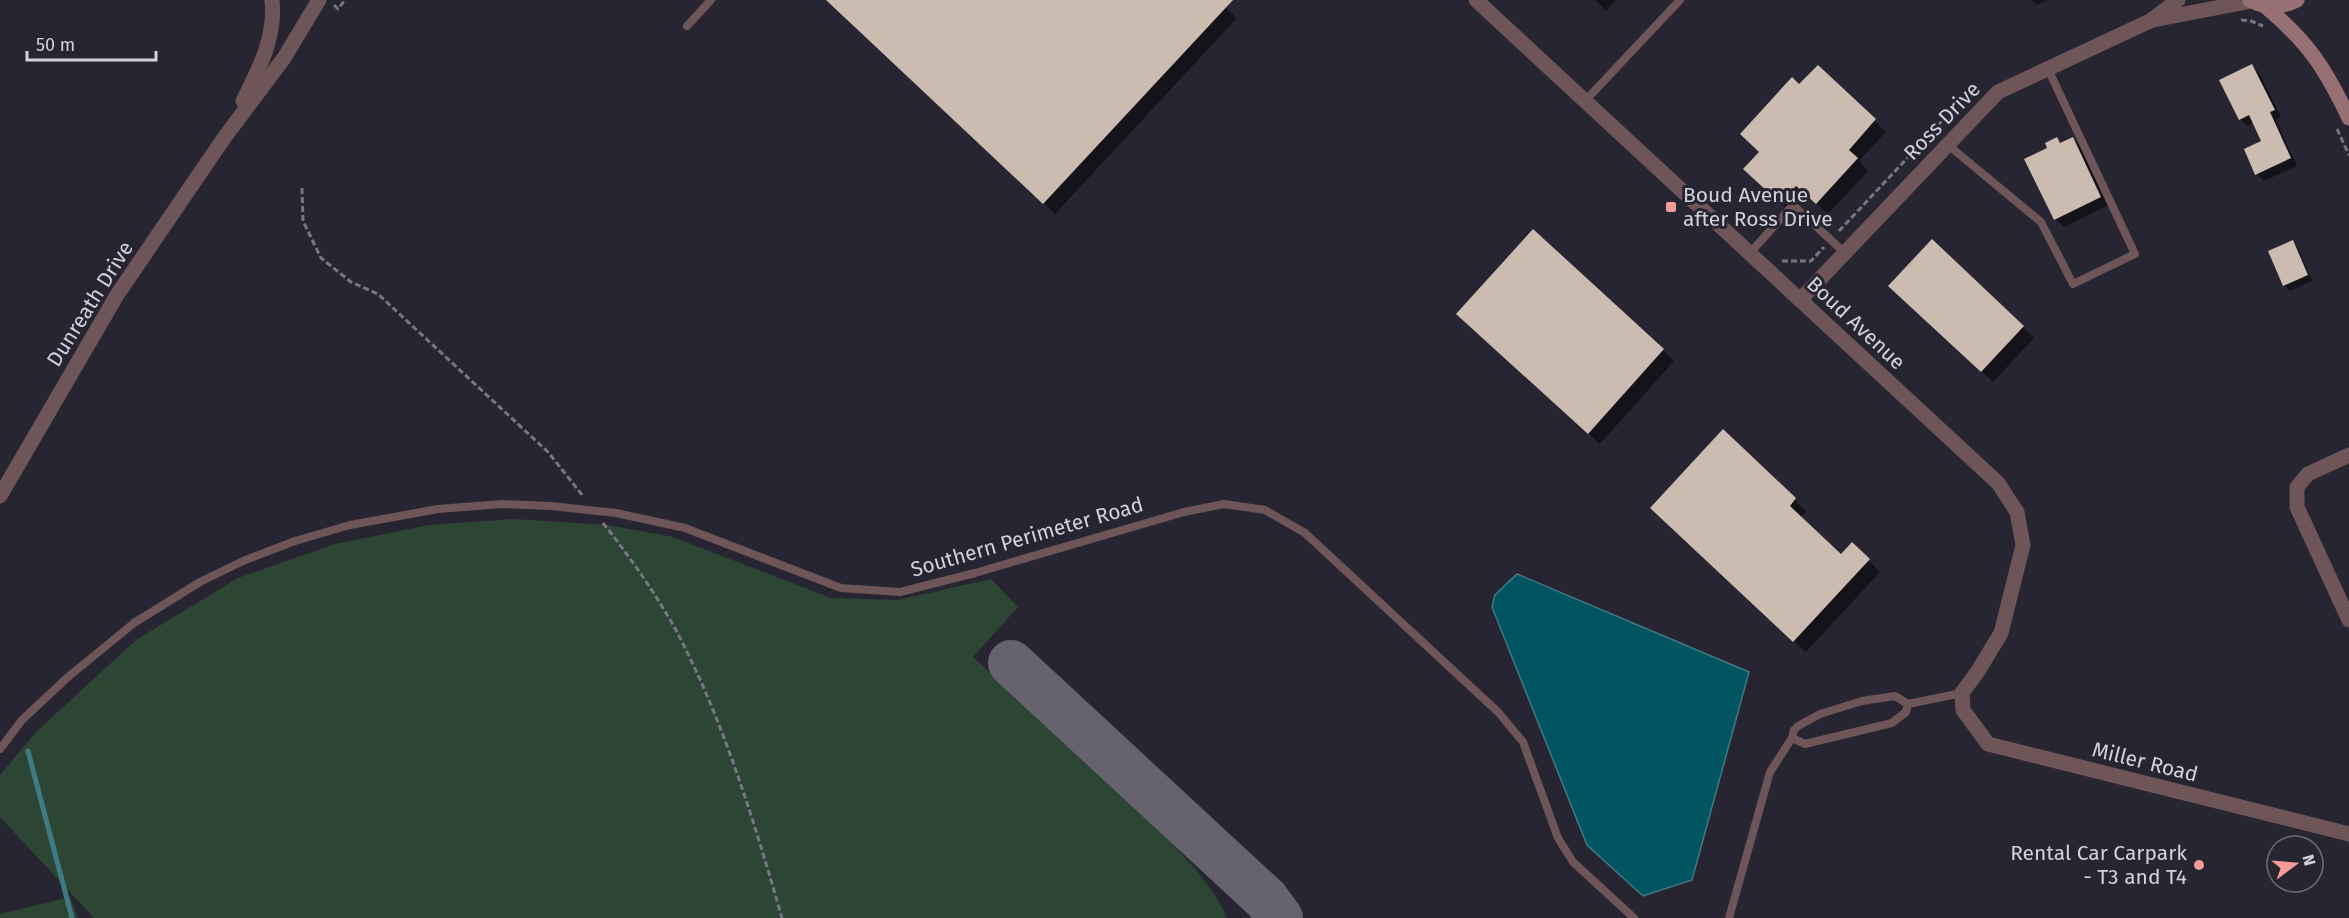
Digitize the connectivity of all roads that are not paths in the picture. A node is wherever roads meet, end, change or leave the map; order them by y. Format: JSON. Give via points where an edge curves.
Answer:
{"nodes":[{"id":1,"x":272,"y":0,"type":"edge"},
{"id":2,"x":319,"y":0,"type":"edge"},
{"id":3,"x":711,"y":0,"type":"edge"},
{"id":4,"x":1476,"y":0,"type":"edge"},
{"id":5,"x":1680,"y":0,"type":"edge"},
{"id":6,"x":2178,"y":0,"type":"edge"},
{"id":7,"x":2297,"y":0,"type":"edge"},
{"id":8,"x":2256,"y":2,"type":"edge"},
{"id":9,"x":2150,"y":21,"type":"junction"},
{"id":10,"x":687,"y":26,"type":"dead end"},
{"id":11,"x":2048,"y":69,"type":"junction"},
{"id":12,"x":1586,"y":101,"type":"junction"},
{"id":13,"x":2349,"y":118,"type":"edge"},
{"id":14,"x":224,"y":138,"type":"junction"},
{"id":15,"x":1948,"y":145,"type":"junction"},
{"id":16,"x":1750,"y":253,"type":"junction"},
{"id":17,"x":1845,"y":253,"type":"junction"},
{"id":18,"x":1800,"y":300,"type":"junction"},
{"id":19,"x":2349,"y":455,"type":"edge"},
{"id":20,"x":0,"y":496,"type":"edge"},
{"id":21,"x":2349,"y":620,"type":"edge"},
{"id":22,"x":1962,"y":693,"type":"junction"},
{"id":23,"x":1908,"y":704,"type":"junction"},
{"id":24,"x":1792,"y":738,"type":"junction"},
{"id":25,"x":0,"y":750,"type":"edge"},
{"id":26,"x":2349,"y":834,"type":"edge"},
{"id":27,"x":1634,"y":918,"type":"edge"},
{"id":28,"x":1729,"y":918,"type":"edge"}],
"edges":[{"from":1,"to":14,"type":"street","name":"Dunreath Drive","via":[[268,45]]},
{"from":2,"to":14,"type":"street","name":"Dunreath Drive","via":[[284,58]]},
{"from":3,"to":10,"type":"lane"},
{"from":4,"to":12,"type":"street","name":"Boud Avenue"},
{"from":5,"to":12,"type":"lane"},
{"from":6,"to":9,"type":"street","name":"Ross Drive"},
{"from":7,"to":8,"type":"main road","via":[[2287,5]]},
{"from":8,"to":9,"type":"street","name":"Ross Drive"},
{"from":8,"to":13,"type":"main road","via":[[2285,23],[2312,51]]},
{"from":9,"to":11,"type":"street","name":"Ross Drive"},
{"from":11,"to":15,"type":"street","name":"Ross Drive","via":[[1998,92]]},
{"from":11,"to":15,"type":"lane","via":[[2135,254],[2073,284],[2042,222]]},
{"from":12,"to":16,"type":"street","name":"Boud Avenue"},
{"from":14,"to":20,"type":"street","name":"Dunreath Drive","via":[[117,295]]},
{"from":15,"to":17,"type":"street","name":"Ross Drive"},
{"from":16,"to":17,"type":"lane","via":[[1793,206]]},
{"from":16,"to":18,"type":"street","name":"Boud Avenue"},
{"from":17,"to":18,"type":"street","name":"Ross Drive"},
{"from":18,"to":22,"type":"street","name":"Boud Avenue","via":[[1998,483],[2017,512],[2023,545],[2001,633]]},
{"from":19,"to":21,"type":"street","via":[[2308,474],[2296,487],[2297,507]]},
{"from":22,"to":23,"type":"lane"},
{"from":22,"to":26,"type":"street","name":"Miller Road","via":[[1963,710],[1988,744]]},
{"from":23,"to":24,"type":"lane","via":[[1906,712],[1892,723],[1805,744]]},
{"from":23,"to":24,"type":"lane","via":[[1895,696],[1862,701],[1820,714],[1794,730]]},
{"from":24,"to":28,"type":"lane","via":[[1770,772]]},
{"from":25,"to":27,"type":"lane","name":"Southern Perimeter Road","via":[[22,720],[134,623],[200,582],[243,561],[350,525],[438,509],[502,504],[594,510],[685,528],[841,588],[900,592],[1224,504],[1265,510],[1305,533],[1498,712],[1523,742],[1558,838],[1573,862]]}]}
